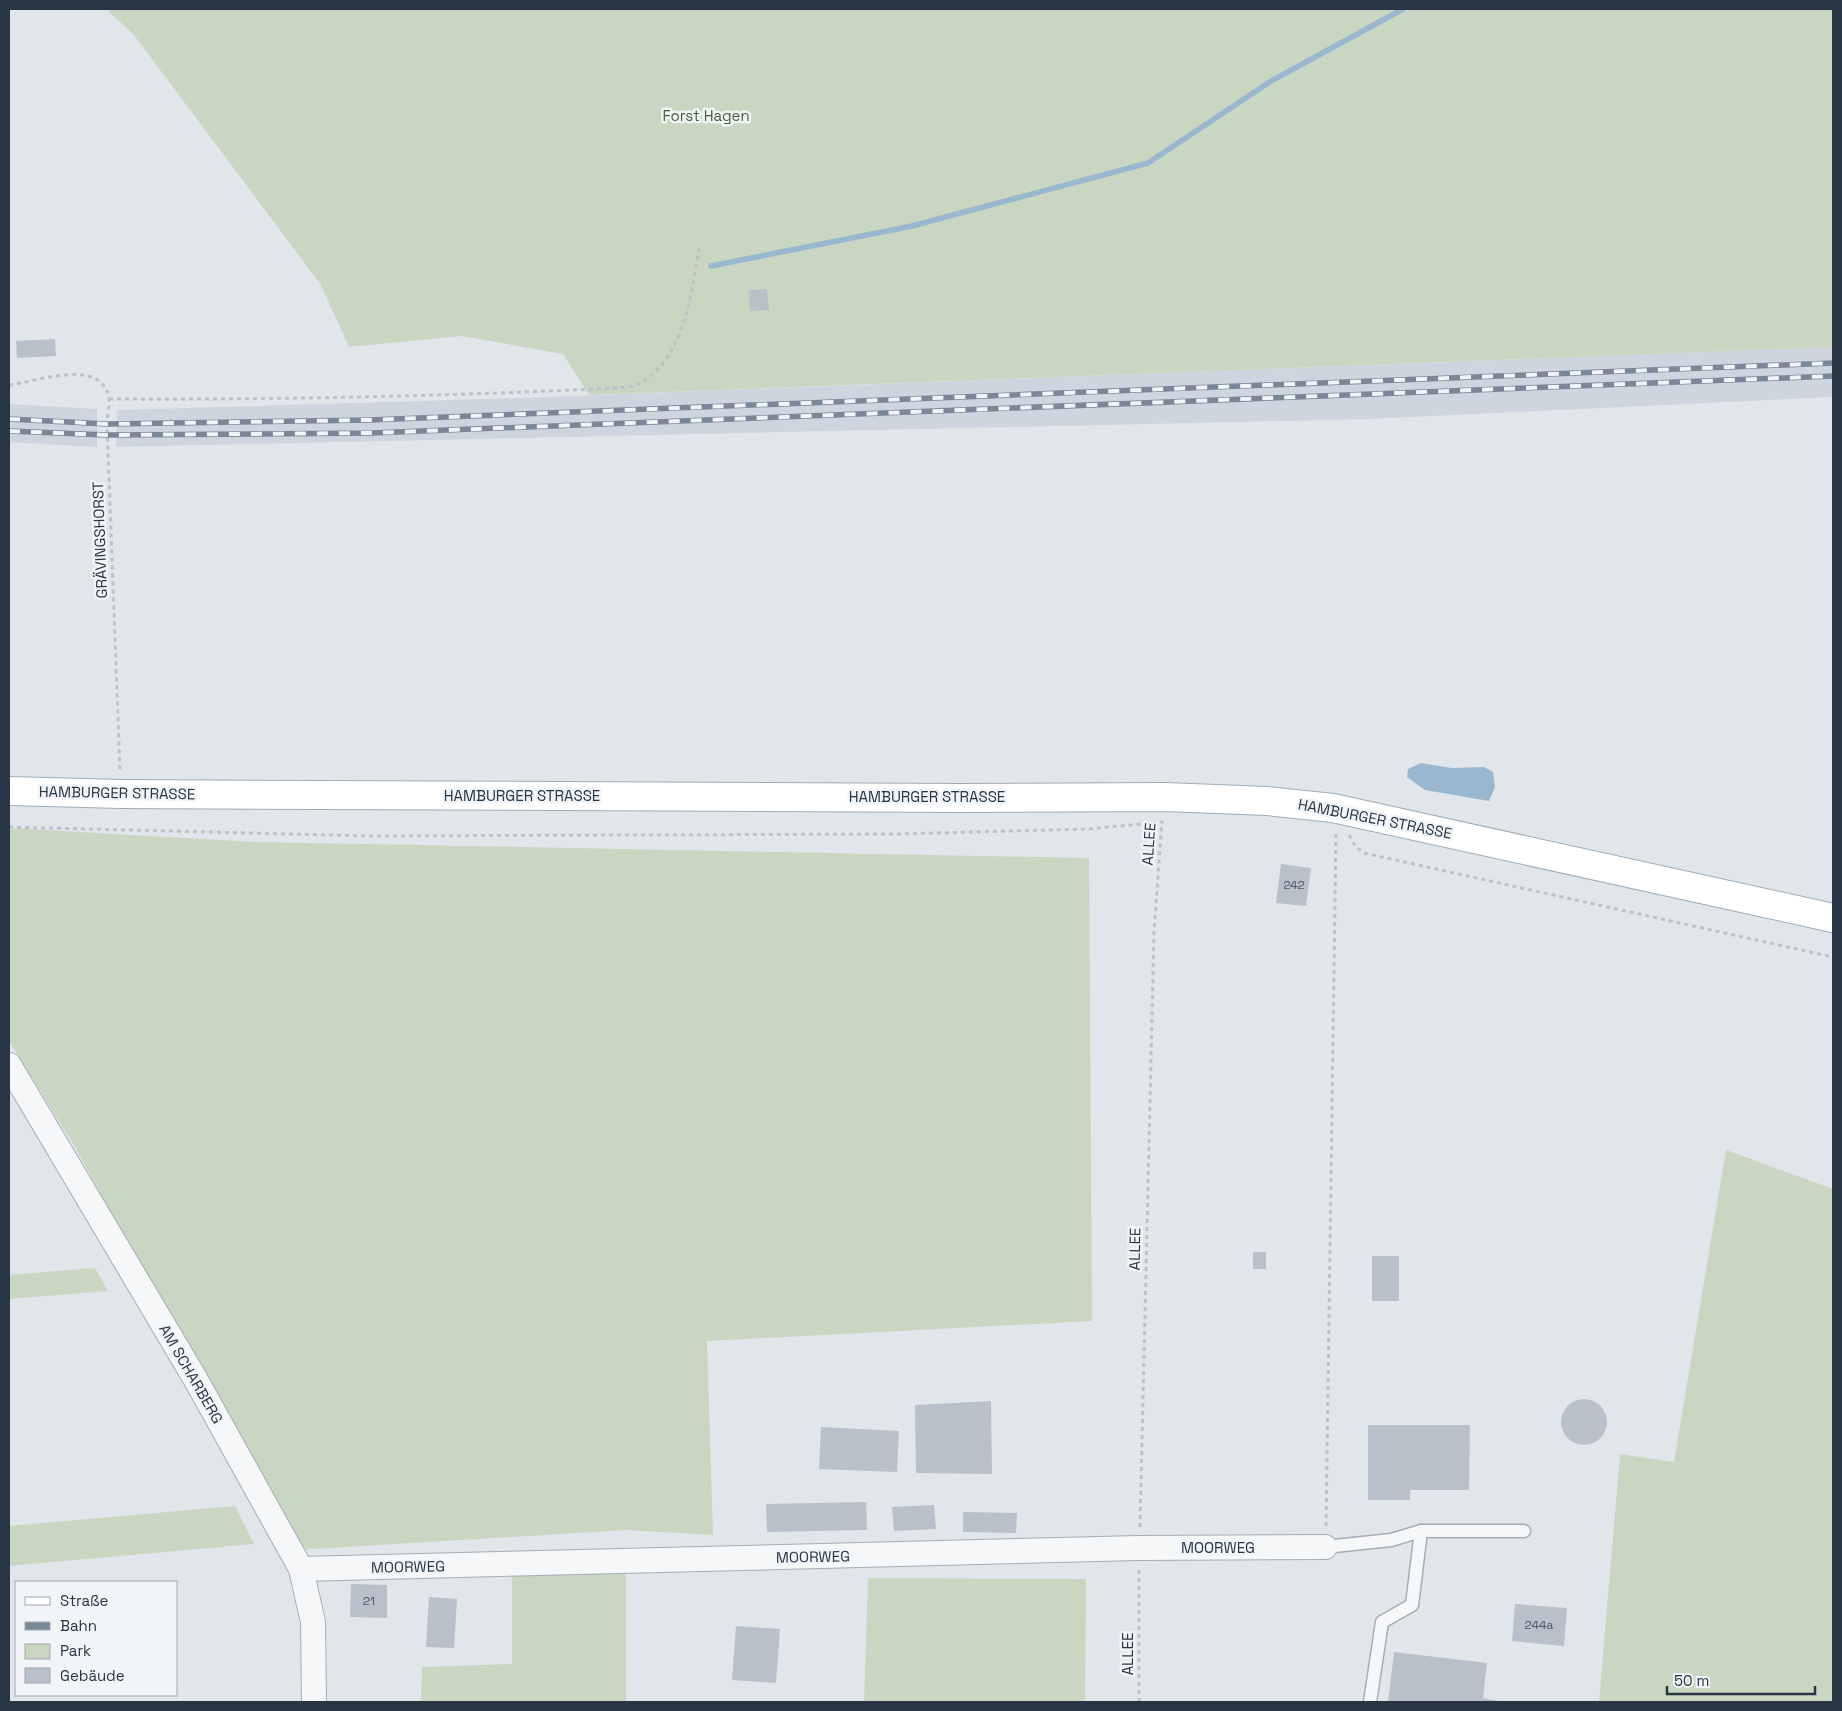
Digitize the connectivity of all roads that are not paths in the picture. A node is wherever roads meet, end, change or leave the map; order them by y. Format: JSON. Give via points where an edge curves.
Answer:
{"nodes":[{"id":1,"x":9,"y":791,"type":"edge"},
{"id":2,"x":1833,"y":918,"type":"edge"},
{"id":3,"x":9,"y":1065,"type":"edge"},
{"id":4,"x":1421,"y":1530,"type":"junction"},
{"id":5,"x":1524,"y":1531,"type":"dead end"},
{"id":6,"x":1325,"y":1547,"type":"joint"},
{"id":7,"x":301,"y":1569,"type":"junction"},
{"id":8,"x":314,"y":1702,"type":"edge"},
{"id":9,"x":1370,"y":1702,"type":"edge"}],
"edges":[{"from":1,"to":2,"type":"main road","name":"HAMBURGER STRASSE","via":[[960,798],[1166,814],[1267,801],[1333,808]]},
{"from":3,"to":7,"type":"street","name":"AM SCHARBERG","via":[[196,1380]]},
{"from":4,"to":5,"type":"lane"},
{"from":4,"to":6,"type":"lane","via":[[1391,1540]]},
{"from":4,"to":9,"type":"lane","via":[[1412,1605],[1382,1622]]},
{"from":6,"to":7,"type":"street","name":"MOORWEG","via":[[1139,1548]]},
{"from":7,"to":8,"type":"street","name":"AM SCHARBERG","via":[[313,1622]]}]}
